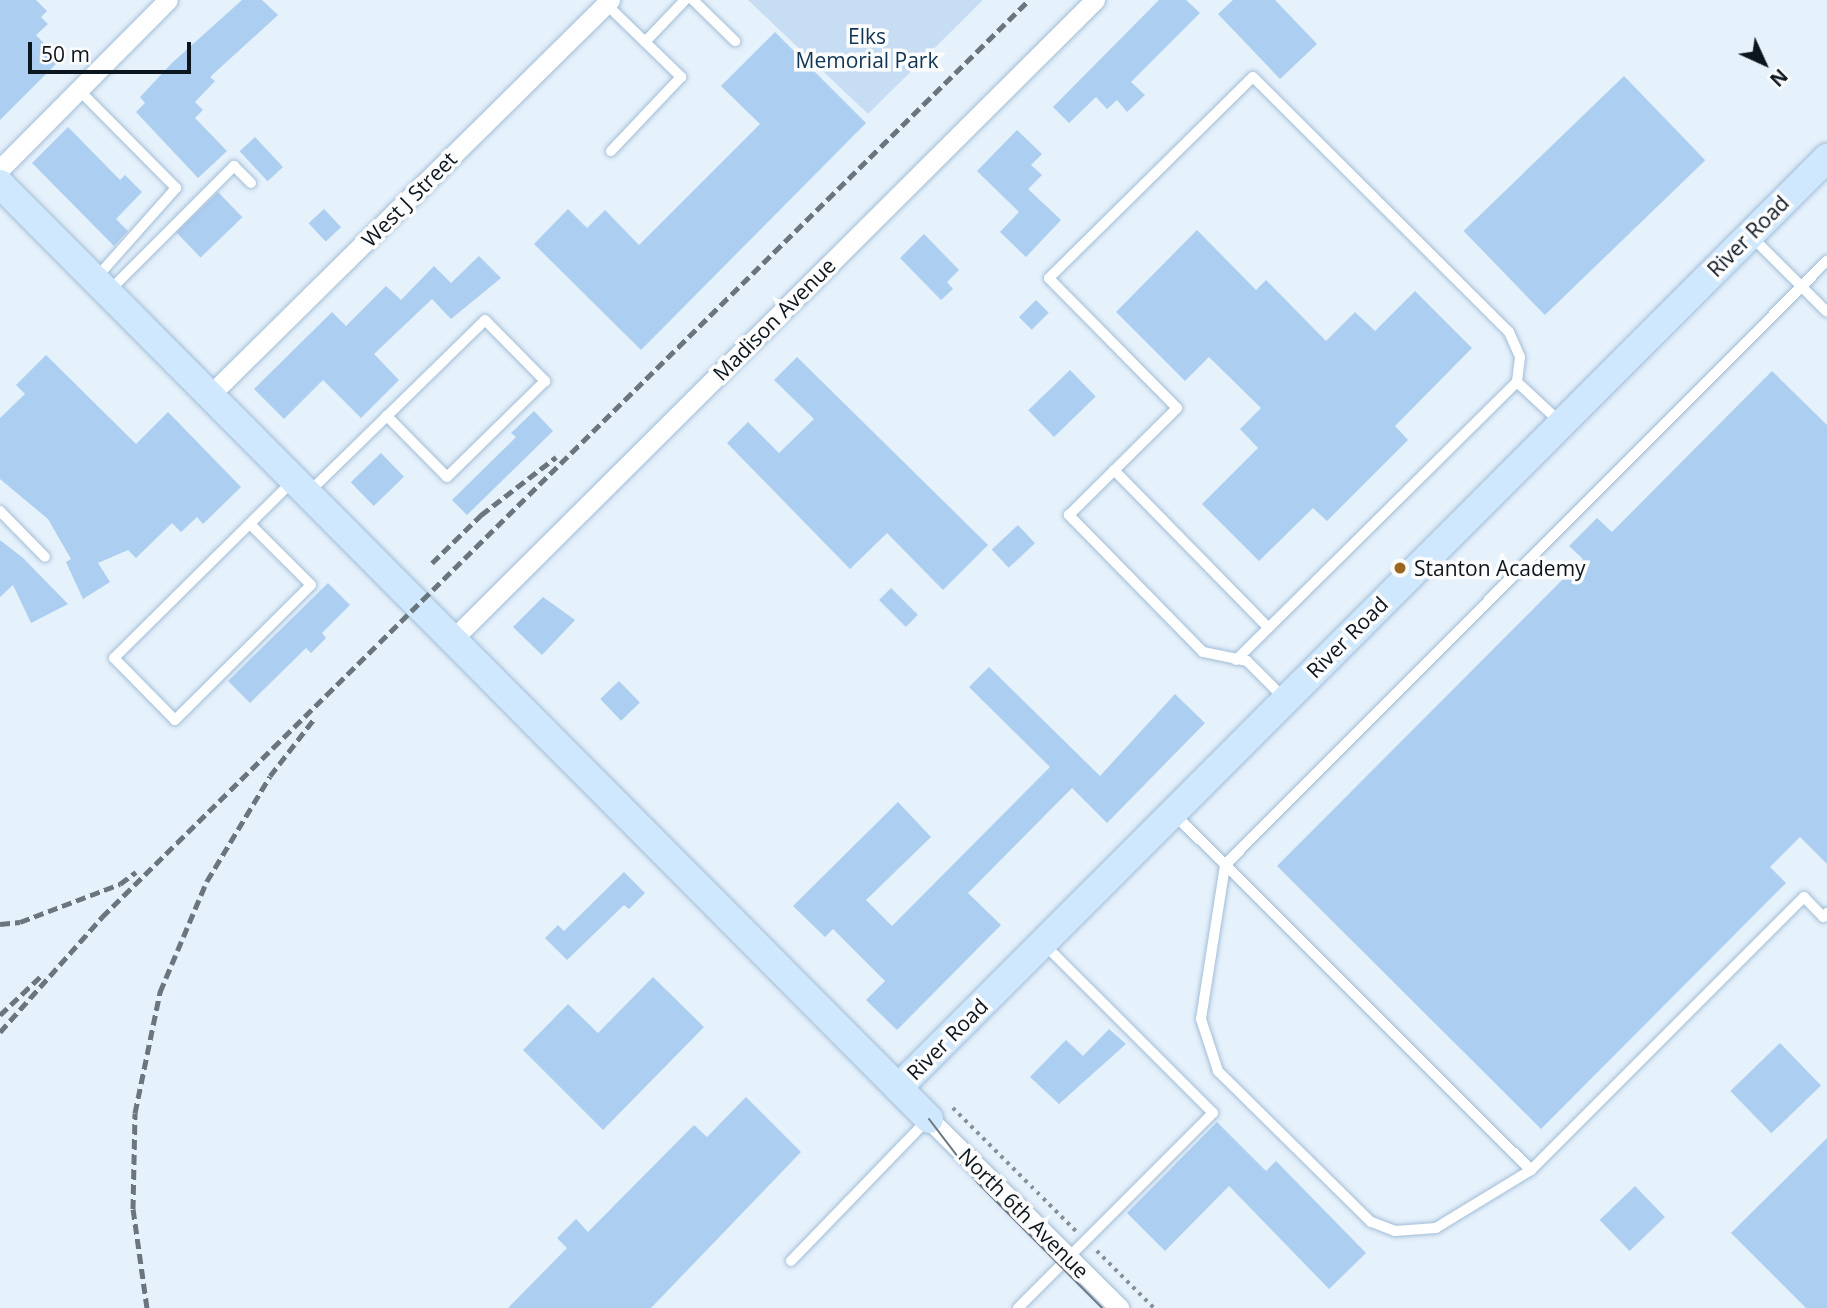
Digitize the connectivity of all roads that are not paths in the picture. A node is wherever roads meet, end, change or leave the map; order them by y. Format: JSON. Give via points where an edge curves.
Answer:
{"nodes":[{"id":1,"x":168,"y":0,"type":"edge"},
{"id":2,"x":685,"y":0,"type":"edge"},
{"id":3,"x":692,"y":0,"type":"edge"},
{"id":4,"x":1095,"y":0,"type":"edge"},
{"id":5,"x":608,"y":2,"type":"edge"},
{"id":6,"x":735,"y":41,"type":"dead end"},
{"id":7,"x":645,"y":42,"type":"junction"},
{"id":8,"x":79,"y":90,"type":"junction"},
{"id":9,"x":611,"y":151,"type":"dead end"},
{"id":10,"x":1826,"y":161,"type":"edge"},
{"id":11,"x":0,"y":169,"type":"edge"},
{"id":12,"x":251,"y":183,"type":"dead end"},
{"id":13,"x":0,"y":184,"type":"edge"},
{"id":14,"x":1749,"y":235,"type":"junction"},
{"id":15,"x":1827,"y":261,"type":"edge"},
{"id":16,"x":100,"y":287,"type":"junction"},
{"id":17,"x":1801,"y":287,"type":"junction"},
{"id":18,"x":1827,"y":312,"type":"edge"},
{"id":19,"x":1517,"y":382,"type":"junction"},
{"id":20,"x":208,"y":397,"type":"junction"},
{"id":21,"x":387,"y":416,"type":"junction"},
{"id":22,"x":1561,"y":424,"type":"junction"},
{"id":23,"x":1114,"y":470,"type":"junction"},
{"id":24,"x":299,"y":488,"type":"junction"},
{"id":25,"x":0,"y":511,"type":"edge"},
{"id":26,"x":250,"y":524,"type":"junction"},
{"id":27,"x":45,"y":557,"type":"dead end"},
{"id":28,"x":1268,"y":627,"type":"junction"},
{"id":29,"x":453,"y":639,"type":"junction"},
{"id":30,"x":1236,"y":660,"type":"junction"},
{"id":31,"x":1286,"y":699,"type":"junction"},
{"id":32,"x":1172,"y":813,"type":"junction"},
{"id":33,"x":1225,"y":865,"type":"junction"},
{"id":34,"x":1827,"y":913,"type":"edge"},
{"id":35,"x":1042,"y":943,"type":"junction"},
{"id":36,"x":898,"y":1088,"type":"junction"},
{"id":37,"x":929,"y":1119,"type":"junction"},
{"id":38,"x":1531,"y":1170,"type":"junction"},
{"id":39,"x":1069,"y":1258,"type":"junction"},
{"id":40,"x":791,"y":1261,"type":"dead end"},
{"id":41,"x":1025,"y":1306,"type":"edge"},
{"id":42,"x":1119,"y":1308,"type":"edge"}],
"edges":[{"from":1,"to":8,"type":"street"},
{"from":2,"to":7,"type":"lane"},
{"from":3,"to":6,"type":"lane"},
{"from":4,"to":29,"type":"street","name":"Madison Avenue"},
{"from":5,"to":7,"type":"lane"},
{"from":5,"to":20,"type":"street","name":"West J Street"},
{"from":7,"to":9,"type":"lane","via":[[681,77]]},
{"from":8,"to":11,"type":"street"},
{"from":8,"to":16,"type":"lane","via":[[176,188]]},
{"from":10,"to":14,"type":"street","name":"River Road"},
{"from":12,"to":16,"type":"lane","via":[[234,166]]},
{"from":13,"to":16,"type":"street"},
{"from":14,"to":17,"type":"lane"},
{"from":14,"to":22,"type":"street","name":"River Road"},
{"from":15,"to":17,"type":"lane"},
{"from":16,"to":20,"type":"street"},
{"from":17,"to":18,"type":"lane"},
{"from":17,"to":33,"type":"lane"},
{"from":19,"to":22,"type":"lane"},
{"from":19,"to":23,"type":"lane","via":[[1520,357],[1509,332],[1252,76],[1049,278],[1177,408]]},
{"from":19,"to":28,"type":"lane"},
{"from":20,"to":24,"type":"street"},
{"from":21,"to":21,"type":"lane","via":[[485,320],[545,381],[447,477]]},
{"from":21,"to":24,"type":"lane"},
{"from":22,"to":31,"type":"street","name":"River Road"},
{"from":23,"to":28,"type":"lane"},
{"from":23,"to":30,"type":"lane","via":[[1069,514],[1203,652]]},
{"from":24,"to":26,"type":"lane"},
{"from":24,"to":29,"type":"street"},
{"from":25,"to":27,"type":"lane"},
{"from":26,"to":26,"type":"lane","via":[[114,658],[175,720],[311,585]]},
{"from":28,"to":30,"type":"lane"},
{"from":29,"to":36,"type":"street"},
{"from":30,"to":31,"type":"lane","via":[[1247,661]]},
{"from":31,"to":32,"type":"street","name":"River Road"},
{"from":32,"to":33,"type":"lane"},
{"from":32,"to":35,"type":"street","name":"River Road"},
{"from":33,"to":38,"type":"lane"},
{"from":33,"to":38,"type":"lane","via":[[1201,1018],[1218,1071],[1371,1222],[1395,1231],[1436,1228]]},
{"from":34,"to":38,"type":"lane","via":[[1824,917],[1804,897]]},
{"from":35,"to":36,"type":"street","name":"River Road"},
{"from":35,"to":39,"type":"lane","via":[[1213,1113]]},
{"from":36,"to":37,"type":"street"},
{"from":37,"to":39,"type":"street","name":"North 6th Avenue"},
{"from":37,"to":40,"type":"lane"},
{"from":39,"to":41,"type":"lane"},
{"from":39,"to":42,"type":"street","name":"North 6th Avenue"}]}
